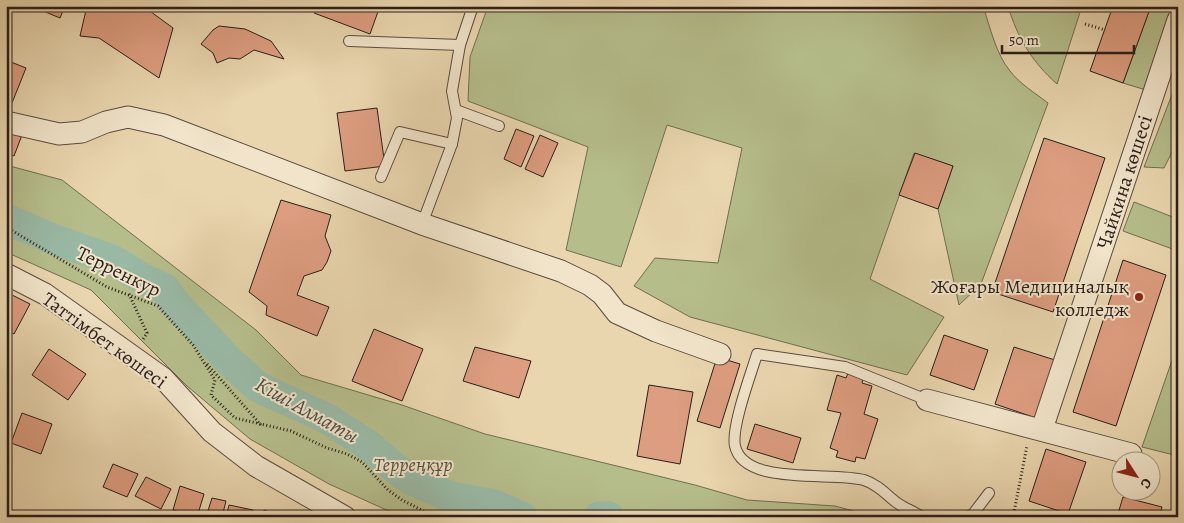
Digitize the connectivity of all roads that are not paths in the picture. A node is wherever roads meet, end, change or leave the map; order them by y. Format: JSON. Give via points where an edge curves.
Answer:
{"nodes":[{"id":1,"x":474,"y":6,"type":"edge"},
{"id":2,"x":1178,"y":20,"type":"edge"},
{"id":3,"x":348,"y":41,"type":"dead end"},
{"id":4,"x":460,"y":45,"type":"junction"},
{"id":5,"x":456,"y":110,"type":"junction"},
{"id":6,"x":6,"y":122,"type":"edge"},
{"id":7,"x":499,"y":126,"type":"dead end"},
{"id":8,"x":452,"y":144,"type":"junction"},
{"id":9,"x":381,"y":176,"type":"dead end"},
{"id":10,"x":422,"y":224,"type":"junction"},
{"id":11,"x":6,"y":274,"type":"edge"},
{"id":12,"x":720,"y":354,"type":"dead end"},
{"id":13,"x":928,"y":400,"type":"joint"},
{"id":14,"x":1042,"y":429,"type":"junction"},
{"id":15,"x":1117,"y":450,"type":"edge"},
{"id":16,"x":990,"y":493,"type":"dead end"},
{"id":17,"x":344,"y":517,"type":"edge"},
{"id":18,"x":922,"y":517,"type":"edge"},
{"id":19,"x":967,"y":517,"type":"edge"}],
"edges":[{"from":1,"to":4,"type":"lane"},
{"from":2,"to":14,"type":"street","name":"Чайкина көшесі"},
{"from":3,"to":4,"type":"lane"},
{"from":4,"to":5,"type":"lane","via":[[452,91]]},
{"from":5,"to":7,"type":"lane"},
{"from":5,"to":8,"type":"lane"},
{"from":6,"to":10,"type":"street","via":[[59,134],[82,132],[128,117],[164,125]]},
{"from":8,"to":9,"type":"lane","via":[[400,132]]},
{"from":8,"to":10,"type":"lane"},
{"from":10,"to":12,"type":"street","via":[[561,271],[602,294],[617,313]]},
{"from":11,"to":17,"type":"street","name":"Таттімбет көшесі","via":[[45,294],[163,378],[212,432],[256,466]]},
{"from":13,"to":14,"type":"street"},
{"from":13,"to":18,"type":"lane","via":[[845,367],[757,354],[738,418],[735,446],[743,462],[772,473],[864,480]]},
{"from":14,"to":15,"type":"street"},
{"from":16,"to":19,"type":"lane"}]}
